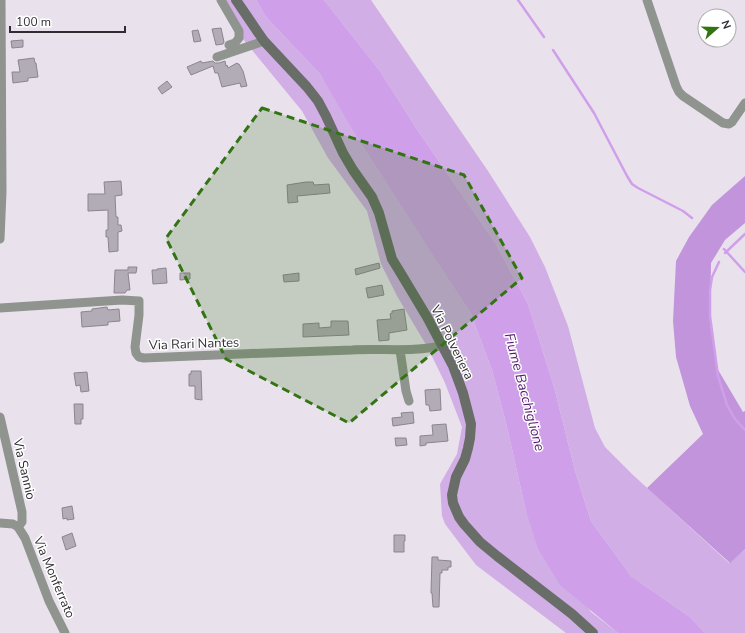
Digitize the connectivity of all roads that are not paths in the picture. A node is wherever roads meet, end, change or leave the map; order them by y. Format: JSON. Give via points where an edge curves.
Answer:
{"nodes":[{"id":1,"x":1,"y":0,"type":"edge"},
{"id":2,"x":221,"y":0,"type":"edge"},
{"id":3,"x":236,"y":0,"type":"edge"},
{"id":4,"x":647,"y":0,"type":"edge"},
{"id":5,"x":264,"y":41,"type":"junction"},
{"id":6,"x":229,"y":45,"type":"dead end"},
{"id":7,"x":217,"y":57,"type":"dead end"},
{"id":8,"x":745,"y":103,"type":"edge"},
{"id":9,"x":0,"y":239,"type":"edge"},
{"id":10,"x":0,"y":308,"type":"edge"},
{"id":11,"x":443,"y":345,"type":"junction"},
{"id":12,"x":400,"y":350,"type":"junction"},
{"id":13,"x":409,"y":401,"type":"dead end"},
{"id":14,"x":0,"y":417,"type":"edge"},
{"id":15,"x":0,"y":523,"type":"edge"},
{"id":16,"x":18,"y":527,"type":"junction"},
{"id":17,"x":65,"y":633,"type":"edge"},
{"id":18,"x":593,"y":633,"type":"edge"}],
"edges":[{"from":1,"to":9,"type":"street"},
{"from":2,"to":6,"type":"street","via":[[239,31],[239,38]]},
{"from":3,"to":5,"type":"street","name":"Via Polveriera"},
{"from":4,"to":8,"type":"street","via":[[679,92],[723,123],[729,124]]},
{"from":5,"to":7,"type":"street"},
{"from":5,"to":11,"type":"street","name":"Via Polveriera","via":[[318,101],[343,153],[372,197],[392,259]]},
{"from":10,"to":12,"type":"street","name":"Via Rari Nantes","via":[[139,301],[135,347],[139,358],[359,349]]},
{"from":11,"to":12,"type":"street","name":"Via Rari Nantes"},
{"from":11,"to":18,"type":"street","name":"Via Polveriera","via":[[463,393],[471,424],[468,448],[456,477],[452,495],[459,517],[496,556]]},
{"from":12,"to":13,"type":"street"},
{"from":14,"to":16,"type":"street","name":"Via Sannio","via":[[22,512],[22,522]]},
{"from":15,"to":16,"type":"street","name":"Via Monferrato"},
{"from":16,"to":17,"type":"street","name":"Via Monferrato"}]}
